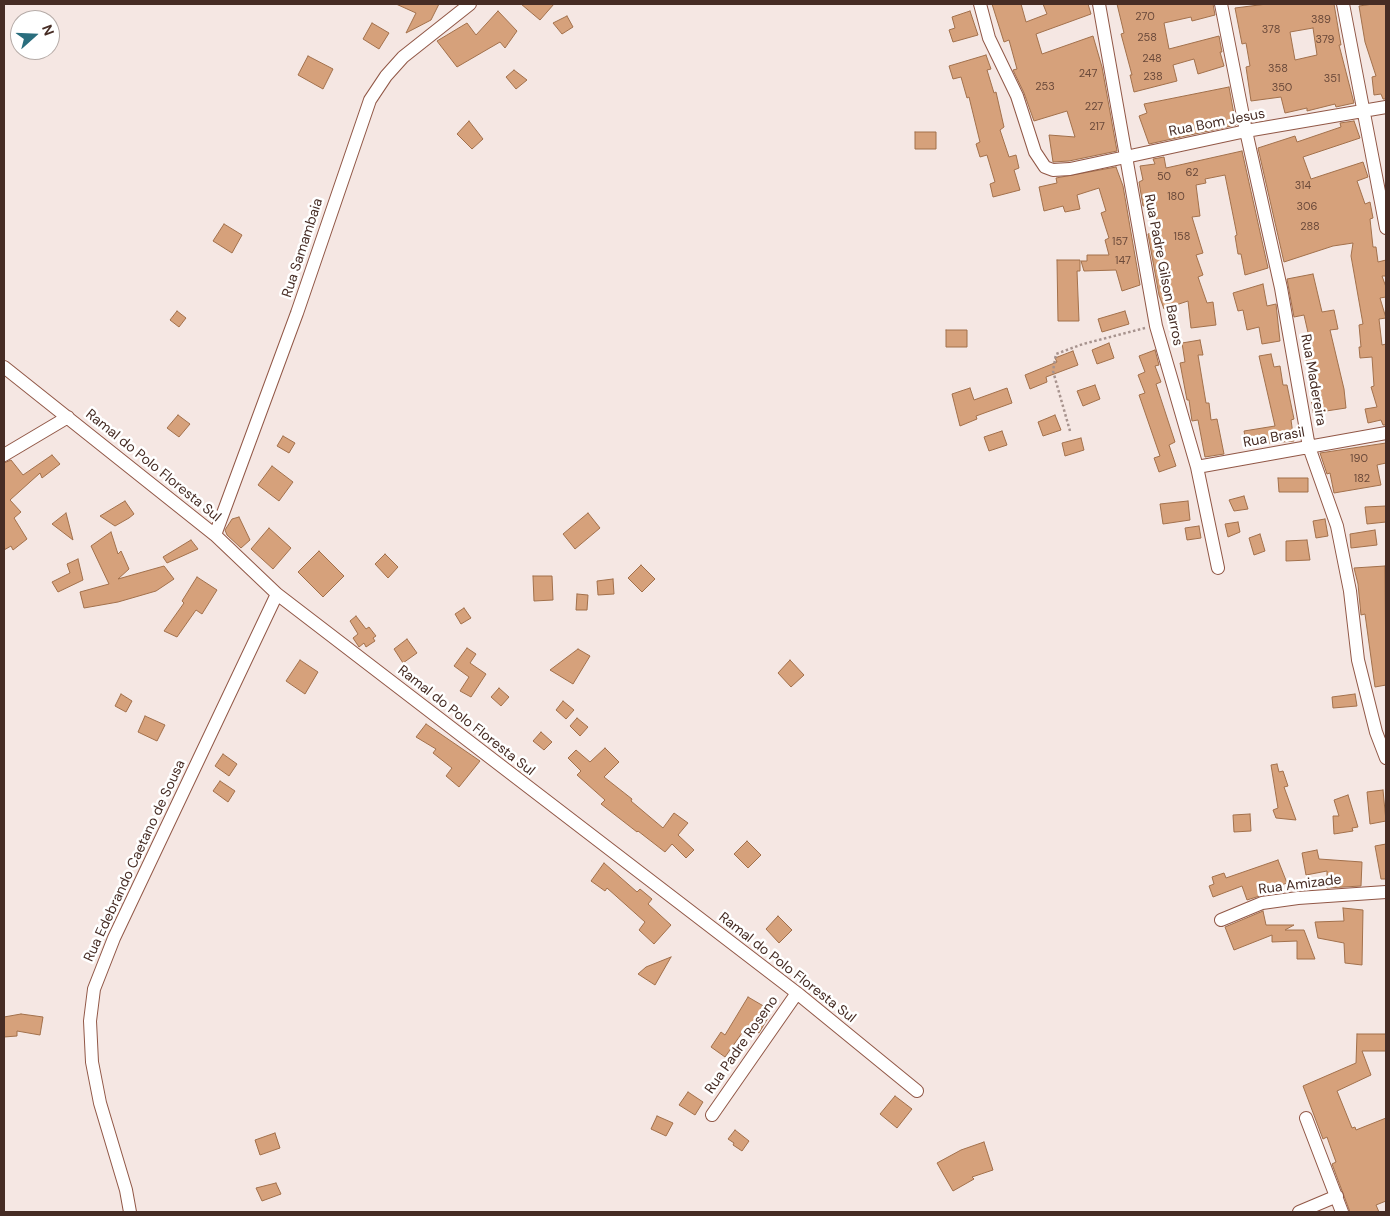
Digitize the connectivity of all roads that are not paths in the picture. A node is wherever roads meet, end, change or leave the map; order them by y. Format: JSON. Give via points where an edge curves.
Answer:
{"nodes":[{"id":1,"x":470,"y":4,"type":"edge"},
{"id":2,"x":980,"y":4,"type":"edge"},
{"id":3,"x":1098,"y":4,"type":"edge"},
{"id":4,"x":1221,"y":4,"type":"edge"},
{"id":5,"x":1343,"y":4,"type":"edge"},
{"id":6,"x":1386,"y":107,"type":"edge"},
{"id":7,"x":1364,"y":111,"type":"junction"},
{"id":8,"x":1246,"y":131,"type":"junction"},
{"id":9,"x":1127,"y":156,"type":"junction"},
{"id":10,"x":1386,"y":228,"type":"edge"},
{"id":11,"x":4,"y":367,"type":"edge"},
{"id":12,"x":68,"y":417,"type":"junction"},
{"id":13,"x":1386,"y":433,"type":"edge"},
{"id":14,"x":1309,"y":447,"type":"junction"},
{"id":15,"x":4,"y":455,"type":"edge"},
{"id":16,"x":1197,"y":467,"type":"junction"},
{"id":17,"x":215,"y":535,"type":"junction"},
{"id":18,"x":1218,"y":568,"type":"dead end"},
{"id":19,"x":278,"y":594,"type":"junction"},
{"id":20,"x":1386,"y":758,"type":"edge"},
{"id":21,"x":1386,"y":892,"type":"edge"},
{"id":22,"x":1221,"y":920,"type":"dead end"},
{"id":23,"x":797,"y":993,"type":"junction"},
{"id":24,"x":917,"y":1091,"type":"dead end"},
{"id":25,"x":712,"y":1115,"type":"dead end"},
{"id":26,"x":1306,"y":1118,"type":"dead end"},
{"id":27,"x":1336,"y":1196,"type":"junction"},
{"id":28,"x":130,"y":1212,"type":"edge"},
{"id":29,"x":1299,"y":1212,"type":"edge"},
{"id":30,"x":1342,"y":1212,"type":"edge"}],
"edges":[{"from":1,"to":17,"type":"street","name":"Rua Samambaia","via":[[403,57],[370,100],[297,314]]},
{"from":2,"to":9,"type":"street","name":"Rua Bom Jesus","via":[[989,38],[1017,96],[1035,152],[1045,167],[1070,169]]},
{"from":3,"to":9,"type":"street","name":"Rua Padre Gilson Barros"},
{"from":4,"to":8,"type":"street","name":"Rua Madereira"},
{"from":5,"to":7,"type":"street"},
{"from":6,"to":7,"type":"street","name":"Rua Bom Jesus"},
{"from":7,"to":8,"type":"street","name":"Rua Bom Jesus"},
{"from":7,"to":10,"type":"street"},
{"from":8,"to":9,"type":"street","name":"Rua Bom Jesus"},
{"from":8,"to":14,"type":"street","name":"Rua Madereira","via":[[1282,288]]},
{"from":9,"to":16,"type":"street","name":"Rua Padre Gilson Barros","via":[[1156,326]]},
{"from":11,"to":12,"type":"street","name":"Ramal do Polo Floresta Sul"},
{"from":12,"to":15,"type":"street"},
{"from":12,"to":17,"type":"street","name":"Ramal do Polo Floresta Sul"},
{"from":13,"to":14,"type":"street","name":"Rua Brasil"},
{"from":14,"to":16,"type":"street","name":"Rua Brasil"},
{"from":14,"to":20,"type":"street","name":"Rua Madereira","via":[[1337,526],[1350,591],[1358,660]]},
{"from":16,"to":18,"type":"street","name":"Rua Padre Gilson Barros"},
{"from":17,"to":19,"type":"street","name":"Ramal do Polo Floresta Sul"},
{"from":19,"to":23,"type":"street","name":"Ramal do Polo Floresta Sul"},
{"from":19,"to":28,"type":"street","name":"Rua Edebrando Caetano de Sousa","via":[[114,938],[94,989],[92,1062]]},
{"from":21,"to":22,"type":"street","name":"Rua Amizade","via":[[1262,903]]},
{"from":23,"to":24,"type":"street","name":"Ramal do Polo Floresta Sul"},
{"from":23,"to":25,"type":"street","name":"Rua Padre Roseno"},
{"from":26,"to":27,"type":"street"},
{"from":27,"to":29,"type":"street"},
{"from":27,"to":30,"type":"street"}]}
